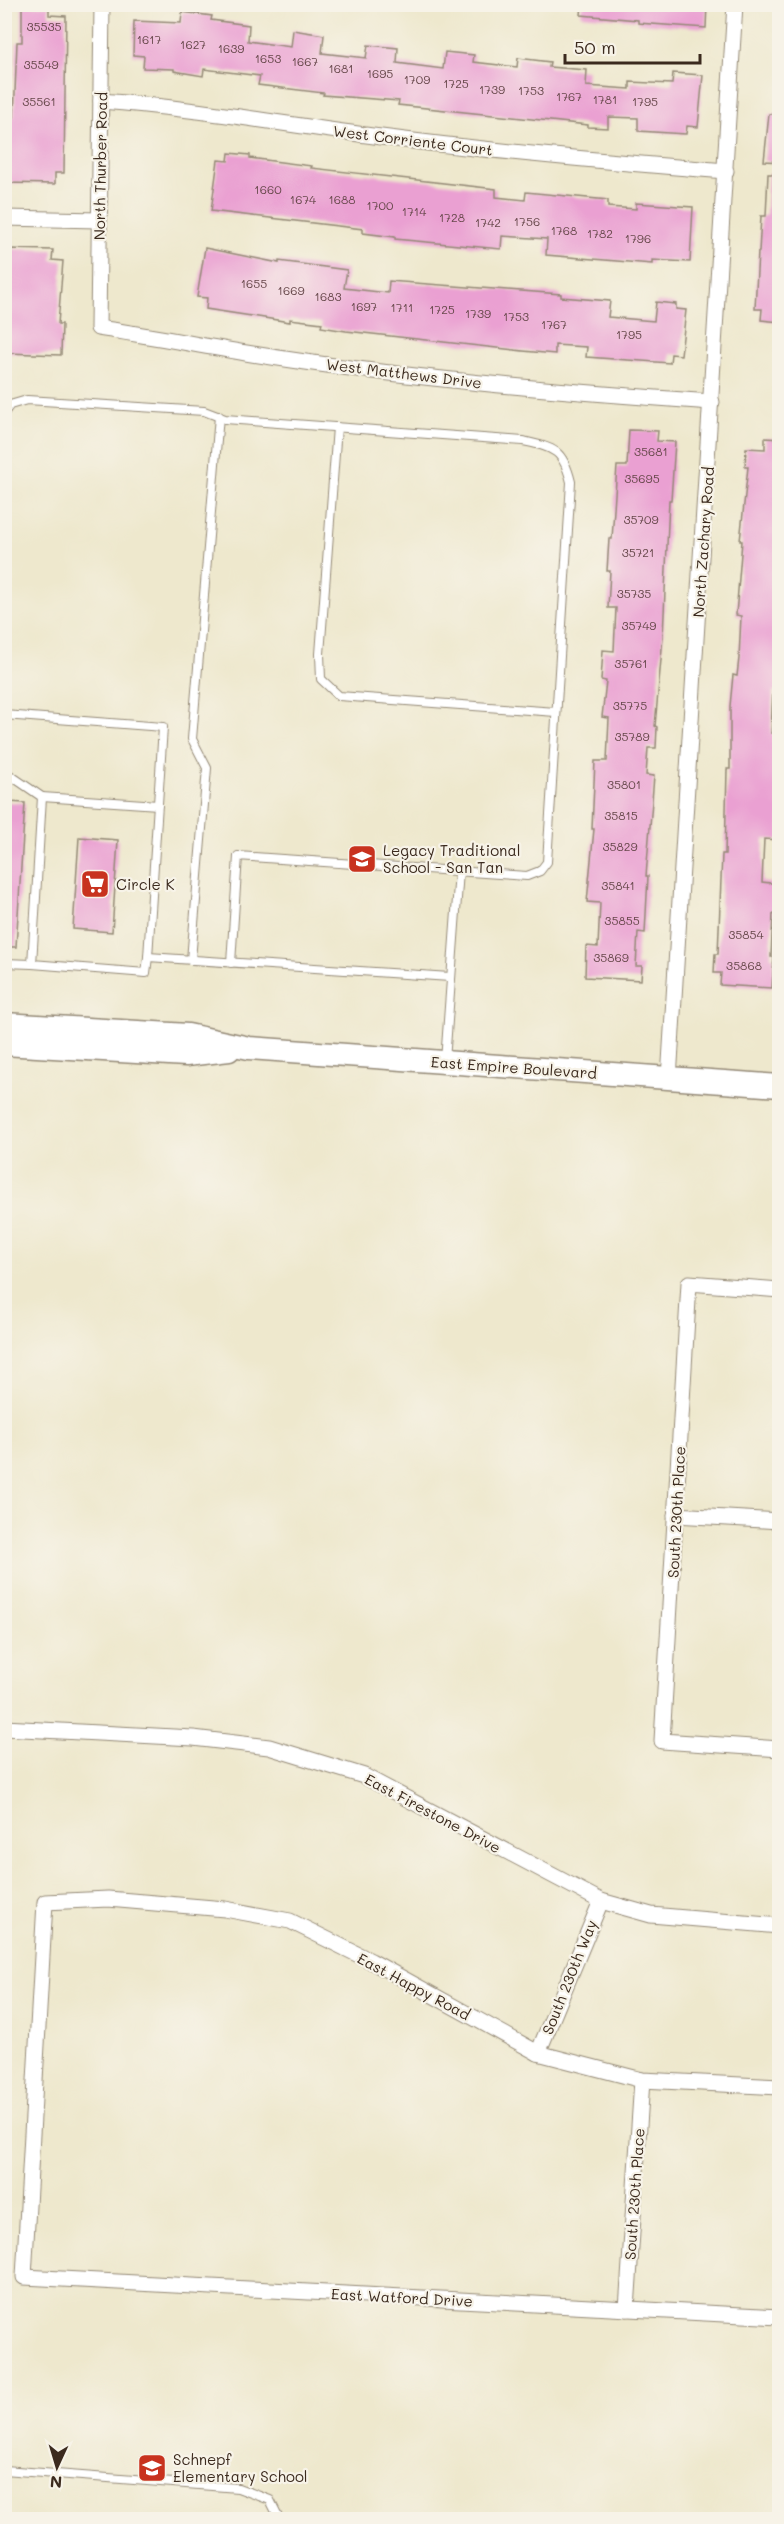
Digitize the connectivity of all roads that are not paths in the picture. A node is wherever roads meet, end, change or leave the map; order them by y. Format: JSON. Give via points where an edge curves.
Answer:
{"nodes":[{"id":1,"x":102,"y":4,"type":"edge"},
{"id":2,"x":735,"y":4,"type":"edge"},
{"id":3,"x":100,"y":100,"type":"junction"},
{"id":4,"x":726,"y":171,"type":"junction"},
{"id":5,"x":4,"y":218,"type":"edge"},
{"id":6,"x":99,"y":220,"type":"junction"},
{"id":7,"x":98,"y":328,"type":"joint"},
{"id":8,"x":712,"y":402,"type":"junction"},
{"id":9,"x":4,"y":413,"type":"edge"},
{"id":10,"x":219,"y":416,"type":"junction"},
{"id":11,"x":337,"y":427,"type":"junction"},
{"id":12,"x":556,"y":712,"type":"junction"},
{"id":13,"x":4,"y":715,"type":"edge"},
{"id":14,"x":4,"y":771,"type":"edge"},
{"id":15,"x":42,"y":796,"type":"junction"},
{"id":16,"x":158,"y":805,"type":"junction"},
{"id":17,"x":459,"y":871,"type":"junction"},
{"id":18,"x":148,"y":957,"type":"junction"},
{"id":19,"x":191,"y":960,"type":"junction"},
{"id":20,"x":4,"y":963,"type":"edge"},
{"id":21,"x":231,"y":963,"type":"junction"},
{"id":22,"x":32,"y":964,"type":"junction"},
{"id":23,"x":450,"y":977,"type":"junction"},
{"id":24,"x":4,"y":1024,"type":"edge"},
{"id":25,"x":4,"y":1044,"type":"edge"},
{"id":26,"x":249,"y":1048,"type":"junction"},
{"id":27,"x":445,"y":1061,"type":"junction"},
{"id":28,"x":669,"y":1079,"type":"junction"},
{"id":29,"x":780,"y":1086,"type":"edge"},
{"id":30,"x":780,"y":1290,"type":"edge"},
{"id":31,"x":675,"y":1515,"type":"junction"},
{"id":32,"x":780,"y":1521,"type":"edge"},
{"id":33,"x":4,"y":1728,"type":"edge"},
{"id":34,"x":780,"y":1749,"type":"edge"},
{"id":35,"x":601,"y":1901,"type":"junction"},
{"id":36,"x":780,"y":1926,"type":"edge"},
{"id":37,"x":538,"y":2053,"type":"junction"},
{"id":38,"x":642,"y":2080,"type":"junction"},
{"id":39,"x":780,"y":2087,"type":"edge"},
{"id":40,"x":24,"y":2277,"type":"joint"},
{"id":41,"x":627,"y":2308,"type":"junction"},
{"id":42,"x":780,"y":2317,"type":"edge"},
{"id":43,"x":4,"y":2470,"type":"edge"},
{"id":44,"x":280,"y":2520,"type":"edge"}],
"edges":[{"from":1,"to":3,"type":"street","name":"North Thurber Road"},
{"from":2,"to":4,"type":"street","name":"North Zachary Road"},
{"from":3,"to":4,"type":"street","name":"West Corriente Court","via":[[201,110],[483,150]]},
{"from":3,"to":6,"type":"street","name":"North Thurber Road"},
{"from":4,"to":8,"type":"street","name":"North Zachary Road"},
{"from":5,"to":6,"type":"street"},
{"from":6,"to":7,"type":"street","name":"North Thurber Road"},
{"from":7,"to":8,"type":"street","name":"West Matthews Drive","via":[[413,375],[550,391]]},
{"from":8,"to":28,"type":"street","name":"North Zachary Road"},
{"from":9,"to":10,"type":"lane","via":[[10,405],[27,400],[204,411]]},
{"from":10,"to":11,"type":"lane"},
{"from":10,"to":19,"type":"lane","via":[[192,739],[207,768]]},
{"from":11,"to":12,"type":"lane","via":[[523,441],[548,447],[566,461],[571,482]]},
{"from":11,"to":12,"type":"lane","via":[[321,679],[339,696]]},
{"from":12,"to":17,"type":"lane","via":[[547,862],[540,871],[527,876]]},
{"from":13,"to":16,"type":"lane","via":[[163,727]]},
{"from":14,"to":15,"type":"lane"},
{"from":15,"to":16,"type":"lane"},
{"from":15,"to":22,"type":"lane"},
{"from":16,"to":18,"type":"lane"},
{"from":17,"to":21,"type":"lane","via":[[238,856]]},
{"from":17,"to":23,"type":"lane"},
{"from":18,"to":19,"type":"lane"},
{"from":18,"to":22,"type":"lane","via":[[146,973]]},
{"from":19,"to":21,"type":"lane"},
{"from":20,"to":22,"type":"lane"},
{"from":21,"to":23,"type":"lane"},
{"from":23,"to":27,"type":"lane"},
{"from":24,"to":26,"type":"street","name":"East Empire Boulevard","via":[[188,1035]]},
{"from":25,"to":26,"type":"street","name":"East Empire Boulevard","via":[[186,1055]]},
{"from":26,"to":27,"type":"street","name":"East Empire Boulevard"},
{"from":27,"to":28,"type":"street","name":"East Empire Boulevard"},
{"from":28,"to":29,"type":"street","name":"East Empire Boulevard"},
{"from":30,"to":31,"type":"street","name":"South 230th Place","via":[[689,1283]]},
{"from":31,"to":32,"type":"street"},
{"from":31,"to":34,"type":"street","name":"South 230th Place","via":[[662,1741]]},
{"from":33,"to":35,"type":"street","name":"East Firestone Drive","via":[[193,1738],[269,1747],[364,1776]]},
{"from":35,"to":36,"type":"street","name":"East Firestone Drive","via":[[651,1915]]},
{"from":35,"to":37,"type":"street","name":"South 230th Way"},
{"from":37,"to":38,"type":"street","name":"East Happy Road"},
{"from":37,"to":40,"type":"street","name":"East Happy Road","via":[[290,1921],[225,1910],[108,1899],[45,1902]]},
{"from":38,"to":39,"type":"street","name":"East Happy Road"},
{"from":38,"to":41,"type":"street","name":"South 230th Place"},
{"from":40,"to":41,"type":"street","name":"East Watford Drive"},
{"from":41,"to":42,"type":"street","name":"East Watford Drive"},
{"from":43,"to":44,"type":"lane","via":[[238,2488],[270,2500]]}]}
